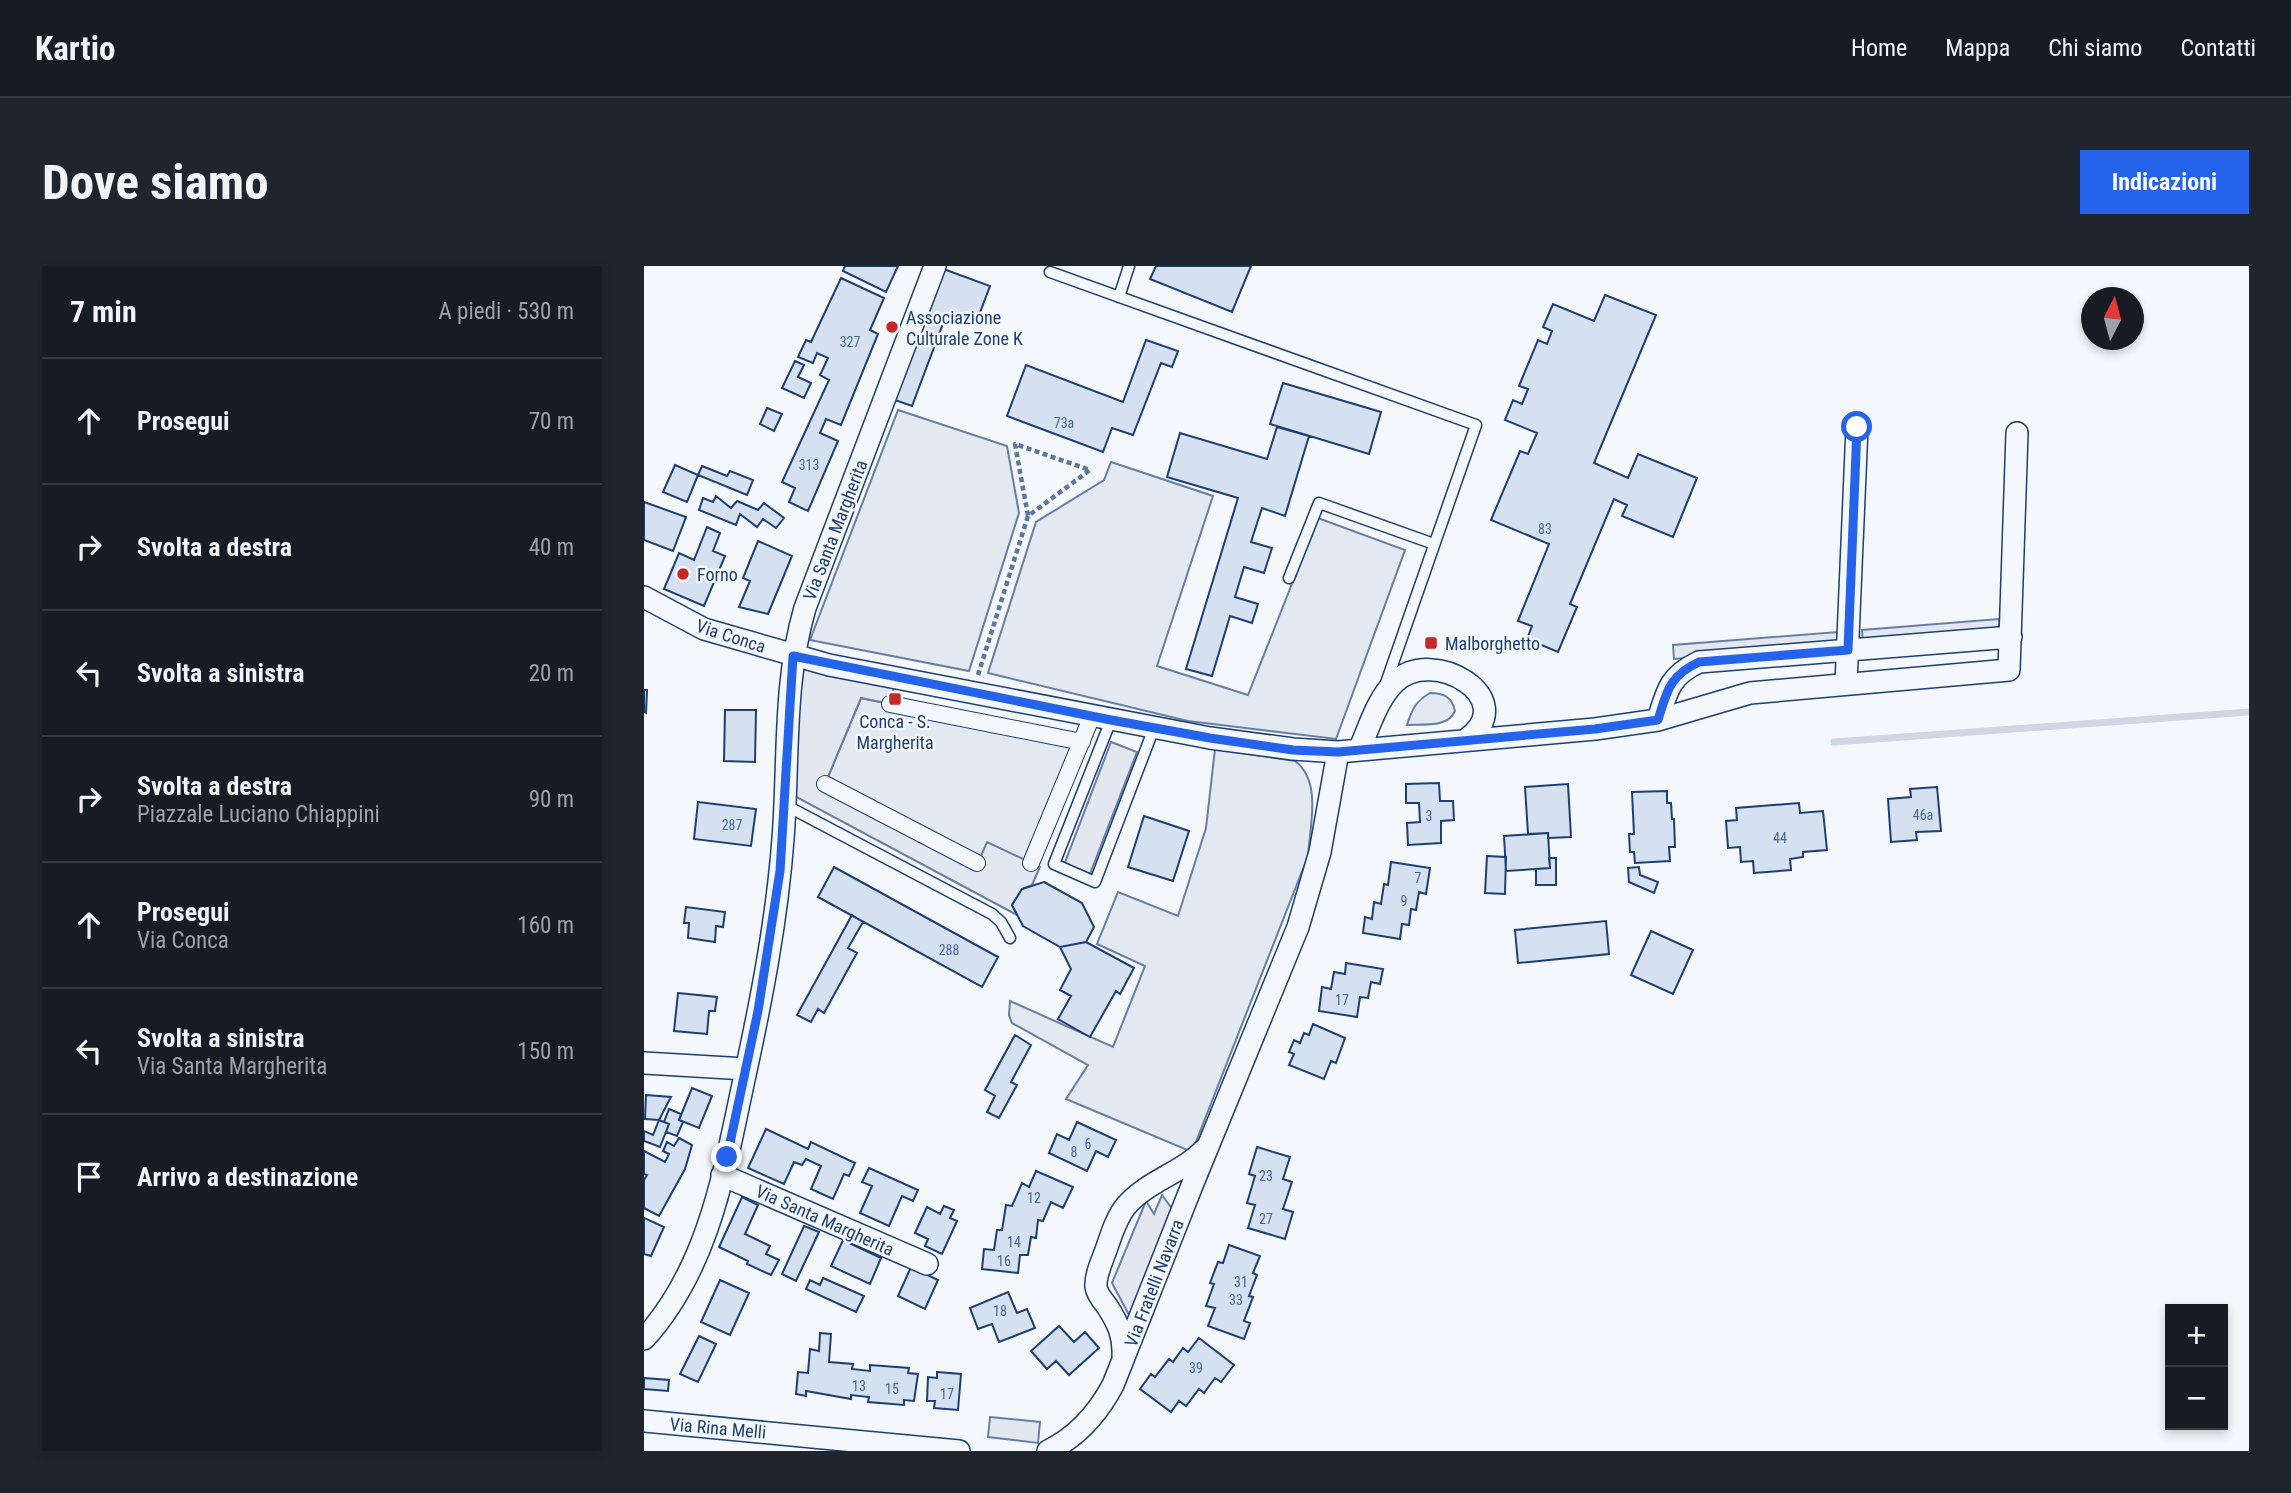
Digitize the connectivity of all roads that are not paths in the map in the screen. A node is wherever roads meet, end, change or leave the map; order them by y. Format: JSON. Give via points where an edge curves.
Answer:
{"nodes":[{"id":1,"x":935,"y":266,"type":"edge"},
{"id":2,"x":1129,"y":266,"type":"edge"},
{"id":3,"x":1050,"y":272,"type":"dead end"},
{"id":4,"x":1119,"y":297,"type":"junction"},
{"id":5,"x":1857,"y":427,"type":"dead end"},
{"id":6,"x":2017,"y":433,"type":"dead end"},
{"id":7,"x":1434,"y":544,"type":"junction"},
{"id":8,"x":1289,"y":578,"type":"dead end"},
{"id":9,"x":644,"y":597,"type":"edge"},
{"id":10,"x":2011,"y":637,"type":"junction"},
{"id":11,"x":1848,"y":650,"type":"junction"},
{"id":12,"x":793,"y":656,"type":"junction"},
{"id":13,"x":1846,"y":684,"type":"junction"},
{"id":14,"x":890,"y":704,"type":"dead end"},
{"id":15,"x":1377,"y":709,"type":"junction"},
{"id":16,"x":1102,"y":718,"type":"junction"},
{"id":17,"x":1658,"y":720,"type":"junction"},
{"id":18,"x":1154,"y":728,"type":"junction"},
{"id":19,"x":1467,"y":739,"type":"junction"},
{"id":20,"x":1082,"y":742,"type":"junction"},
{"id":21,"x":1349,"y":751,"type":"junction"},
{"id":22,"x":825,"y":784,"type":"dead end"},
{"id":23,"x":785,"y":804,"type":"junction"},
{"id":24,"x":977,"y":863,"type":"dead end"},
{"id":25,"x":1031,"y":863,"type":"dead end"},
{"id":26,"x":1010,"y":938,"type":"dead end"},
{"id":27,"x":644,"y":1063,"type":"edge"},
{"id":28,"x":746,"y":1069,"type":"junction"},
{"id":29,"x":1209,"y":1145,"type":"junction"},
{"id":30,"x":722,"y":1175,"type":"junction"},
{"id":31,"x":927,"y":1264,"type":"dead end"},
{"id":32,"x":644,"y":1339,"type":"edge"},
{"id":33,"x":1123,"y":1362,"type":"junction"},
{"id":34,"x":644,"y":1421,"type":"edge"},
{"id":35,"x":1060,"y":1448,"type":"edge"},
{"id":36,"x":959,"y":1451,"type":"edge"}],
"edges":[{"from":1,"to":12,"type":"street","name":"Via Santa Margherita","via":[[805,608]]},
{"from":2,"to":4,"type":"lane"},
{"from":3,"to":4,"type":"lane"},
{"from":4,"to":7,"type":"lane","via":[[1476,425]]},
{"from":5,"to":11,"type":"street"},
{"from":6,"to":10,"type":"street"},
{"from":7,"to":8,"type":"lane","via":[[1319,503]]},
{"from":7,"to":15,"type":"lane"},
{"from":9,"to":12,"type":"street","name":"Via Conca","via":[[704,629]]},
{"from":10,"to":11,"type":"street"},
{"from":10,"to":13,"type":"street","name":"Via Conca","via":[[2010,670]]},
{"from":11,"to":13,"type":"street"},
{"from":11,"to":17,"type":"street","via":[[1699,662],[1674,677]]},
{"from":12,"to":16,"type":"street","name":"Via Conca"},
{"from":12,"to":23,"type":"street","name":"Via Santa Margherita"},
{"from":13,"to":17,"type":"street","name":"Via Conca","via":[[1750,692]]},
{"from":14,"to":20,"type":"street"},
{"from":15,"to":19,"type":"street","name":"Via Fratelli Navarra","via":[[1387,691],[1407,673],[1454,674],[1480,693],[1484,707],[1482,722]]},
{"from":15,"to":21,"type":"street","name":"Via Fratelli Navarra"},
{"from":16,"to":18,"type":"street","name":"Via Conca"},
{"from":16,"to":18,"type":"lane","via":[[1054,864],[1095,882]]},
{"from":16,"to":20,"type":"street"},
{"from":17,"to":19,"type":"street","name":"Via Conca"},
{"from":18,"to":21,"type":"street","name":"Via Conca","via":[[1251,745]]},
{"from":19,"to":21,"type":"street","name":"Via Conca"},
{"from":20,"to":25,"type":"street"},
{"from":21,"to":29,"type":"street","name":"Via Fratelli Navarra","via":[[1298,927]]},
{"from":22,"to":24,"type":"street"},
{"from":23,"to":26,"type":"lane","via":[[992,914]]},
{"from":23,"to":28,"type":"street","name":"Via Santa Margherita","via":[[771,944]]},
{"from":27,"to":28,"type":"street"},
{"from":28,"to":30,"type":"street","name":"Via Santa Margherita"},
{"from":29,"to":33,"type":"street","name":"Via Fratelli Navarra"},
{"from":29,"to":33,"type":"street","name":"Via Fratelli Navarra","via":[[1182,1169],[1135,1196],[1117,1222],[1096,1287],[1118,1322]]},
{"from":30,"to":31,"type":"street","name":"Via Santa Margherita"},
{"from":30,"to":32,"type":"street","name":"Via Santa Margherita","via":[[692,1268],[668,1312]]},
{"from":33,"to":35,"type":"street","via":[[1103,1404]]},
{"from":34,"to":36,"type":"street","name":"Via Rina Melli"}]}
